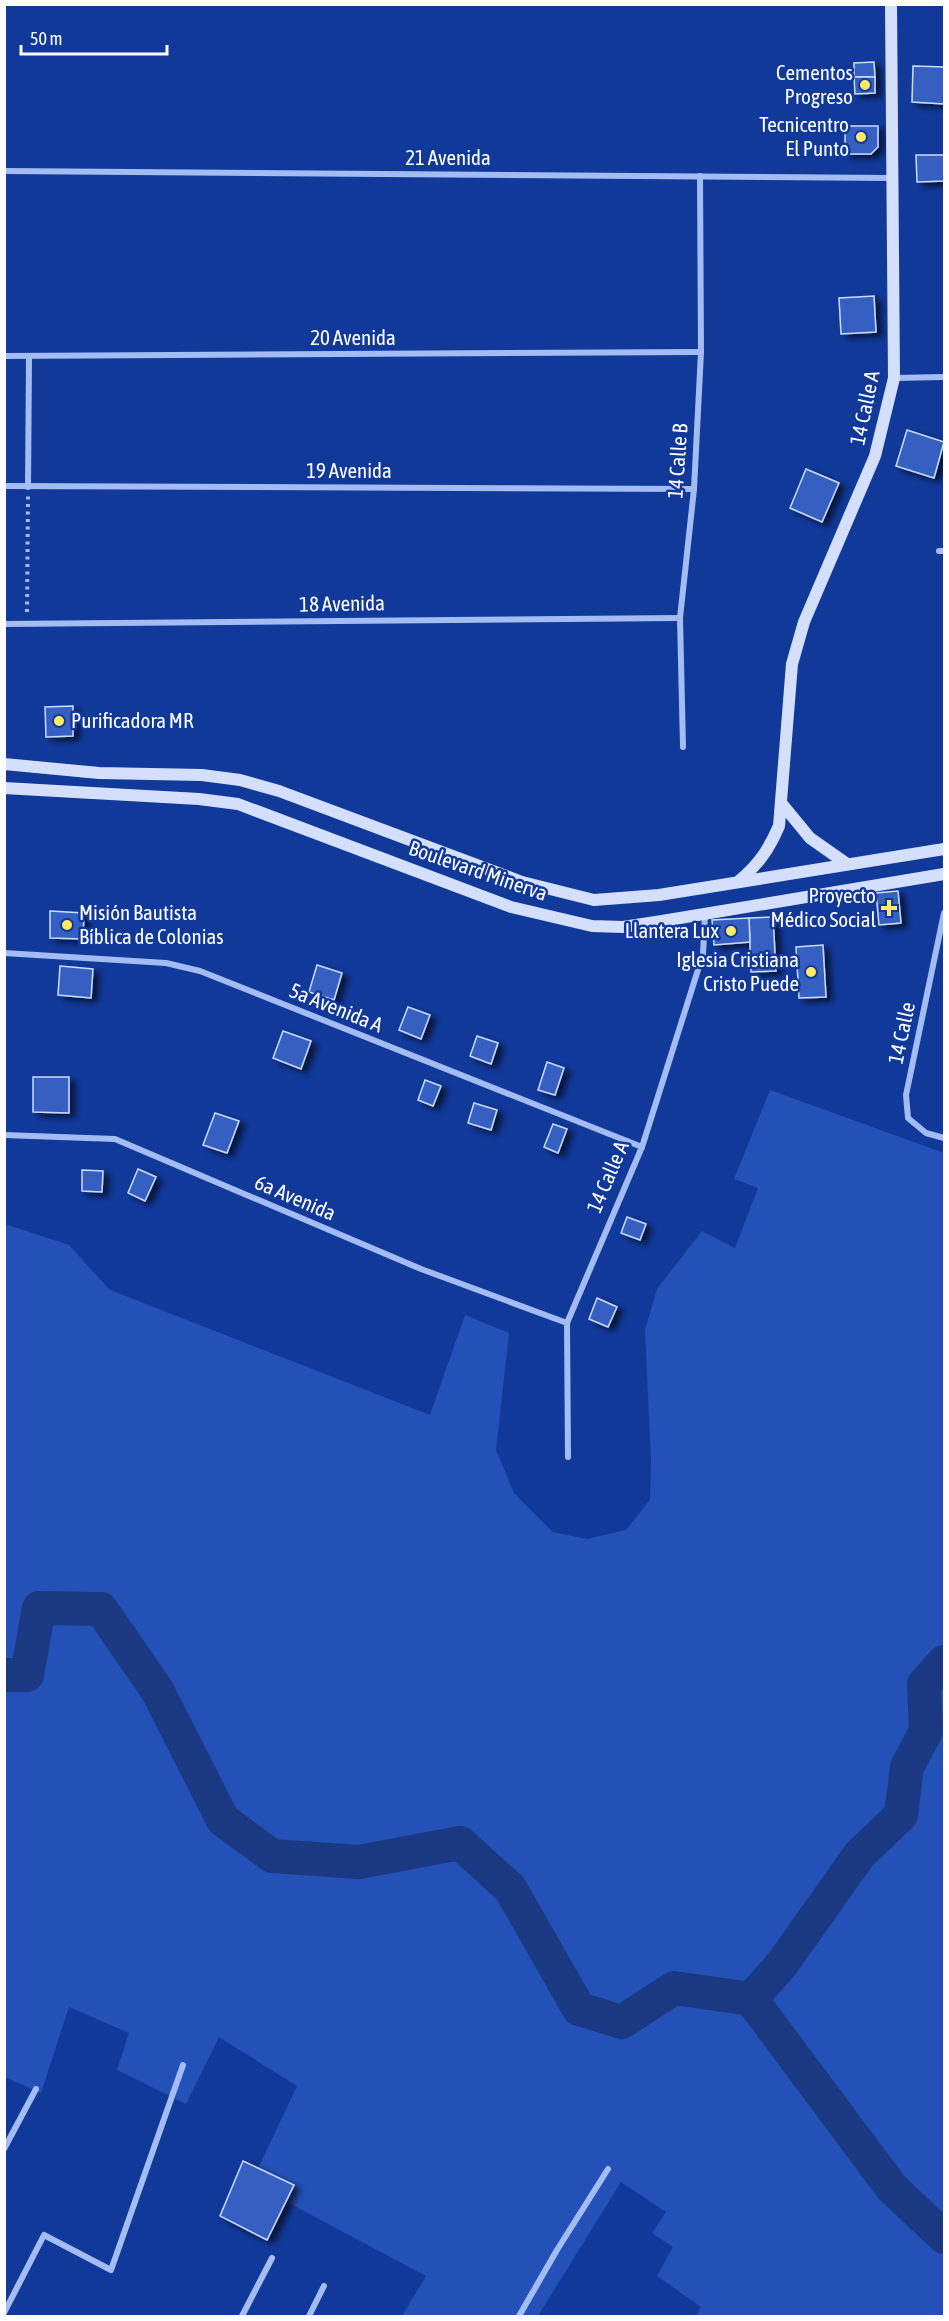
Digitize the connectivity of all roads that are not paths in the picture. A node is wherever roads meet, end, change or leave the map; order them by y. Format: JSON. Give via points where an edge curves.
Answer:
{"nodes":[{"id":1,"x":891,"y":4,"type":"edge"},
{"id":2,"x":4,"y":171,"type":"edge"},
{"id":3,"x":700,"y":177,"type":"junction"},
{"id":4,"x":892,"y":178,"type":"junction"},
{"id":5,"x":701,"y":352,"type":"junction"},
{"id":6,"x":4,"y":356,"type":"edge"},
{"id":7,"x":29,"y":357,"type":"junction"},
{"id":8,"x":945,"y":377,"type":"edge"},
{"id":9,"x":894,"y":378,"type":"junction"},
{"id":10,"x":4,"y":486,"type":"edge"},
{"id":11,"x":28,"y":487,"type":"junction"},
{"id":12,"x":694,"y":489,"type":"junction"},
{"id":13,"x":680,"y":618,"type":"junction"},
{"id":14,"x":4,"y":624,"type":"edge"},
{"id":15,"x":683,"y":747,"type":"dead end"},
{"id":16,"x":4,"y":764,"type":"edge"},
{"id":17,"x":4,"y":788,"type":"edge"},
{"id":18,"x":782,"y":804,"type":"junction"},
{"id":19,"x":945,"y":849,"type":"edge"},
{"id":20,"x":847,"y":864,"type":"junction"},
{"id":21,"x":945,"y":874,"type":"edge"},
{"id":22,"x":739,"y":881,"type":"junction"},
{"id":23,"x":945,"y":913,"type":"edge"},
{"id":24,"x":705,"y":914,"type":"junction"},
{"id":25,"x":4,"y":953,"type":"edge"},
{"id":26,"x":4,"y":1134,"type":"edge"},
{"id":27,"x":945,"y":1138,"type":"edge"},
{"id":28,"x":642,"y":1147,"type":"junction"},
{"id":29,"x":567,"y":1323,"type":"junction"},
{"id":30,"x":568,"y":1457,"type":"dead end"},
{"id":31,"x":183,"y":2065,"type":"dead end"},
{"id":32,"x":36,"y":2089,"type":"dead end"},
{"id":33,"x":4,"y":2149,"type":"edge"},
{"id":34,"x":608,"y":2169,"type":"dead end"},
{"id":35,"x":272,"y":2258,"type":"dead end"},
{"id":36,"x":324,"y":2286,"type":"dead end"},
{"id":37,"x":4,"y":2313,"type":"edge"},
{"id":38,"x":242,"y":2316,"type":"edge"},
{"id":39,"x":309,"y":2316,"type":"edge"},
{"id":40,"x":519,"y":2316,"type":"edge"}],
"edges":[{"from":1,"to":4,"type":"street","name":"14 Calle A"},
{"from":2,"to":3,"type":"street","name":"21 Avenida"},
{"from":3,"to":4,"type":"street","name":"21 Avenida"},
{"from":3,"to":5,"type":"street","name":"14 Calle B"},
{"from":4,"to":9,"type":"street","name":"14 Calle A"},
{"from":5,"to":7,"type":"street","name":"20 Avenida"},
{"from":5,"to":12,"type":"street","name":"14 Calle B"},
{"from":6,"to":7,"type":"street","name":"20 Avenida"},
{"from":7,"to":11,"type":"street"},
{"from":8,"to":9,"type":"street"},
{"from":9,"to":18,"type":"street","name":"14 Calle A","via":[[875,456],[804,622],[792,664]]},
{"from":10,"to":11,"type":"street","name":"19 Avenida"},
{"from":11,"to":12,"type":"street","name":"19 Avenida"},
{"from":12,"to":13,"type":"street","name":"14 Calle B"},
{"from":13,"to":14,"type":"street","name":"18 Avenida"},
{"from":13,"to":15,"type":"street","name":"14 Calle B"},
{"from":16,"to":22,"type":"street","name":"Boulevard Minerva","via":[[240,780],[522,882],[594,900],[658,895]]},
{"from":17,"to":24,"type":"street","name":"Boulevard Minerva","via":[[238,804],[511,907],[592,926],[623,927]]},
{"from":18,"to":20,"type":"street","via":[[810,838]]},
{"from":18,"to":22,"type":"street","name":"14 Calle A","via":[[770,848]]},
{"from":19,"to":20,"type":"street","name":"Boulevard Minerva"},
{"from":20,"to":22,"type":"street","name":"Boulevard Minerva"},
{"from":21,"to":24,"type":"street","name":"Boulevard Minerva"},
{"from":23,"to":27,"type":"street","name":"14 Calle","via":[[906,1095],[908,1118],[926,1133]]},
{"from":24,"to":28,"type":"street","name":"14 Calle A","via":[[704,954]]},
{"from":25,"to":28,"type":"street","name":"5a Avenida A","via":[[166,963],[200,971]]},
{"from":26,"to":29,"type":"street","name":"6a Avenida","via":[[115,1139],[421,1269]]},
{"from":28,"to":29,"type":"street","name":"14 Calle A"},
{"from":29,"to":30,"type":"street","name":"14 Calle A"},
{"from":31,"to":37,"type":"street","via":[[111,2270],[44,2235]]},
{"from":32,"to":33,"type":"street"},
{"from":34,"to":40,"type":"street"},
{"from":35,"to":38,"type":"street"},
{"from":36,"to":39,"type":"street"}]}
